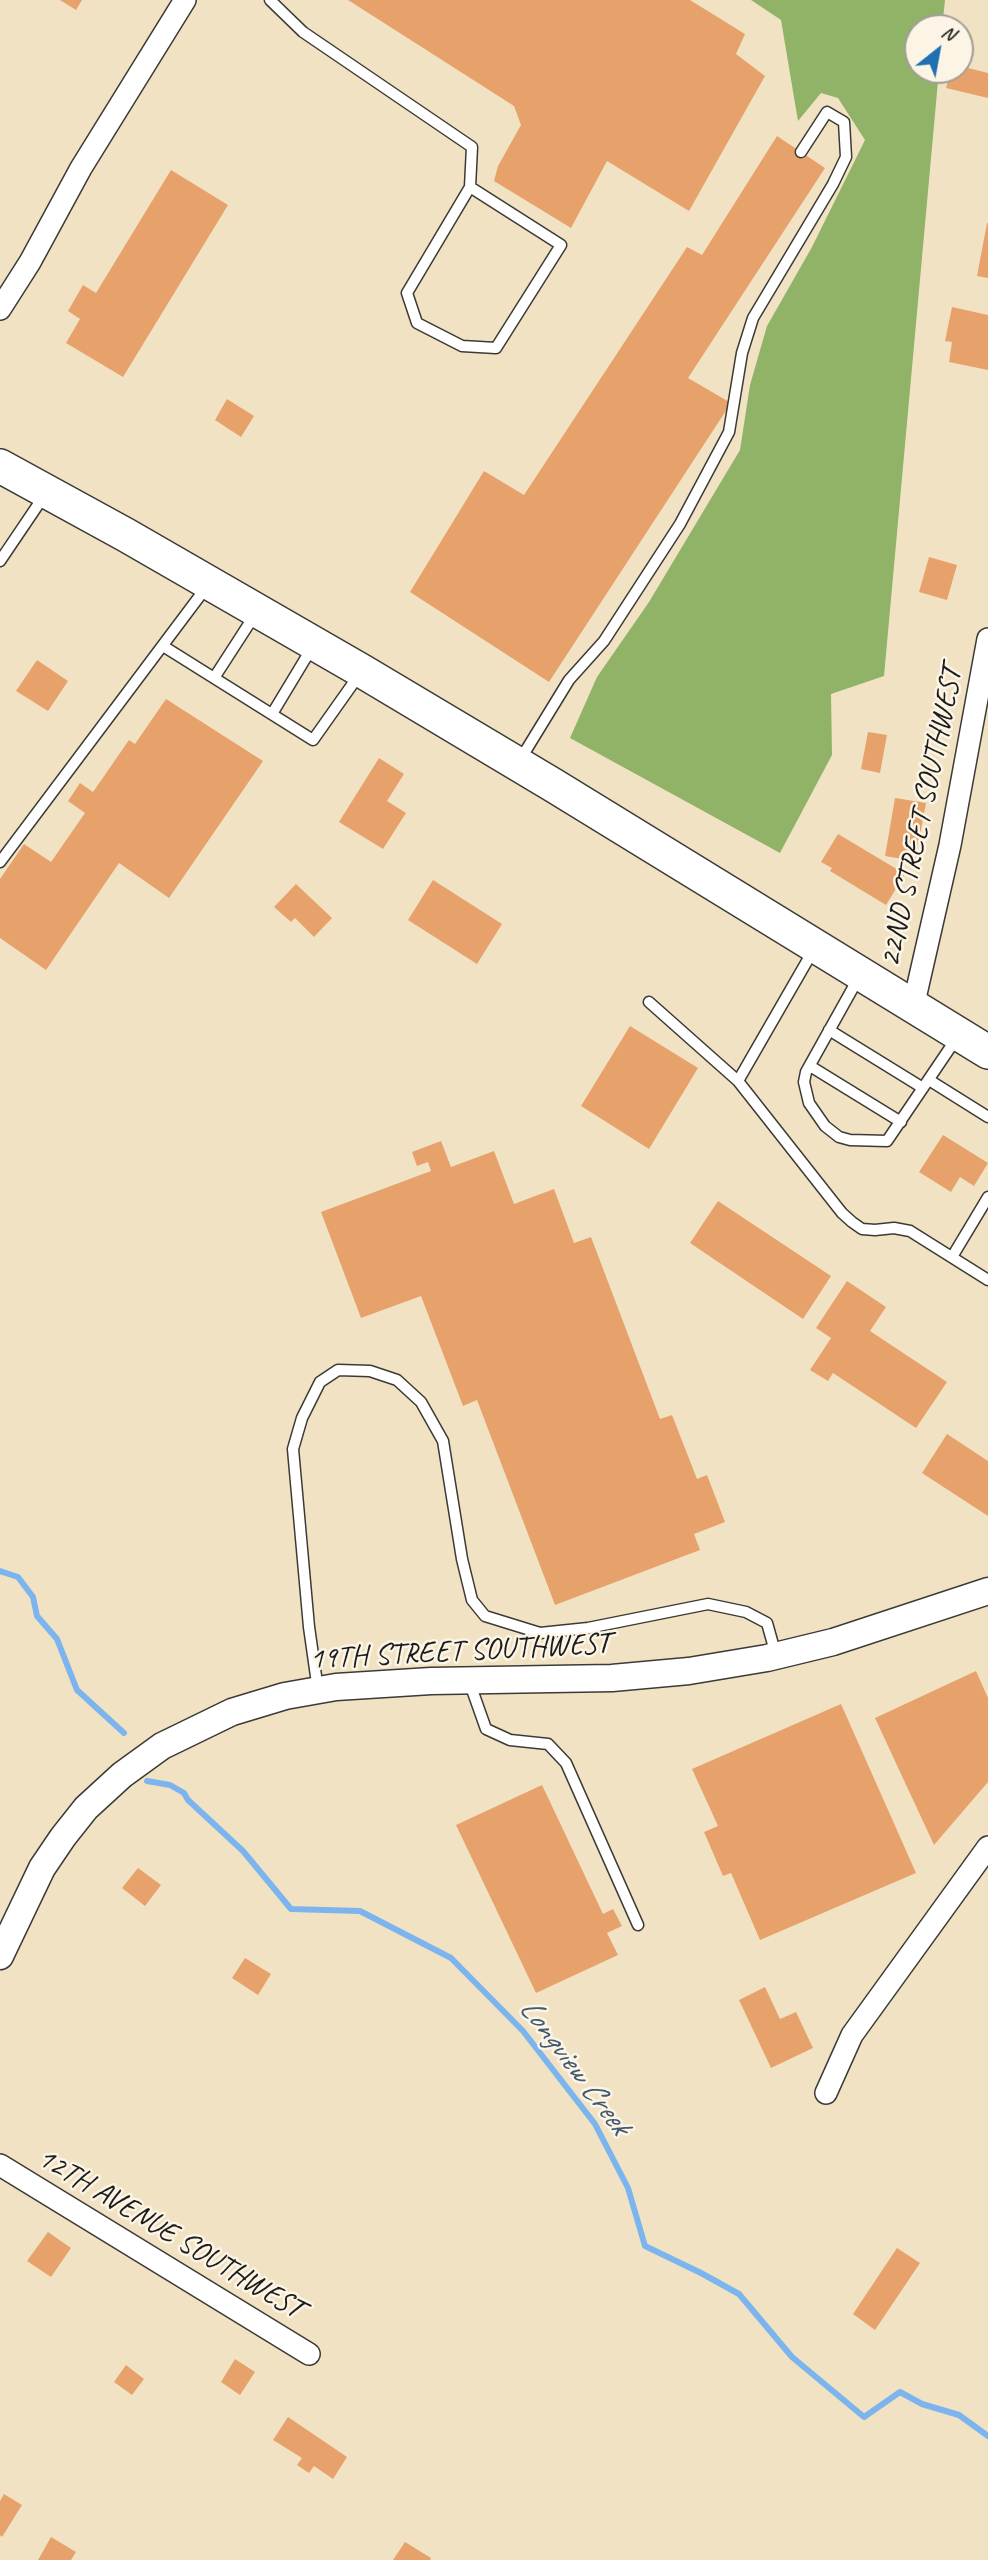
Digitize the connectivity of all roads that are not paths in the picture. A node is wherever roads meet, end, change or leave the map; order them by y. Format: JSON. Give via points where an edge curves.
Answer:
{"nodes":[{"id":1,"x":185,"y":0,"type":"edge"},
{"id":2,"x":270,"y":0,"type":"edge"},
{"id":3,"x":801,"y":152,"type":"dead end"},
{"id":4,"x":470,"y":187,"type":"junction"},
{"id":5,"x":0,"y":309,"type":"edge"},
{"id":6,"x":0,"y":466,"type":"edge"},
{"id":7,"x":47,"y":491,"type":"junction"},
{"id":8,"x":0,"y":561,"type":"edge"},
{"id":9,"x":210,"y":583,"type":"junction"},
{"id":10,"x":257,"y":611,"type":"junction"},
{"id":11,"x":988,"y":639,"type":"edge"},
{"id":12,"x":314,"y":643,"type":"junction"},
{"id":13,"x":163,"y":646,"type":"junction"},
{"id":14,"x":362,"y":671,"type":"junction"},
{"id":15,"x":214,"y":678,"type":"junction"},
{"id":16,"x":272,"y":714,"type":"junction"},
{"id":17,"x":981,"y":714,"type":"edge"},
{"id":18,"x":518,"y":764,"type":"junction"},
{"id":19,"x":0,"y":862,"type":"edge"},
{"id":20,"x":815,"y":946,"type":"junction"},
{"id":21,"x":861,"y":975,"type":"junction"},
{"id":22,"x":649,"y":1002,"type":"dead end"},
{"id":23,"x":913,"y":1007,"type":"junction"},
{"id":24,"x":830,"y":1030,"type":"junction"},
{"id":25,"x":959,"y":1035,"type":"junction"},
{"id":26,"x":988,"y":1052,"type":"edge"},
{"id":27,"x":810,"y":1066,"type":"junction"},
{"id":28,"x":737,"y":1081,"type":"junction"},
{"id":29,"x":926,"y":1084,"type":"junction"},
{"id":30,"x":988,"y":1116,"type":"edge"},
{"id":31,"x":901,"y":1122,"type":"junction"},
{"id":32,"x":988,"y":1197,"type":"edge"},
{"id":33,"x":952,"y":1257,"type":"junction"},
{"id":34,"x":988,"y":1280,"type":"edge"},
{"id":35,"x":988,"y":1591,"type":"edge"},
{"id":36,"x":776,"y":1656,"type":"junction"},
{"id":37,"x":469,"y":1681,"type":"junction"},
{"id":38,"x":318,"y":1690,"type":"junction"},
{"id":39,"x":988,"y":1847,"type":"edge"},
{"id":40,"x":638,"y":1925,"type":"dead end"},
{"id":41,"x":0,"y":1956,"type":"edge"},
{"id":42,"x":826,"y":2093,"type":"dead end"},
{"id":43,"x":0,"y":2165,"type":"edge"},
{"id":44,"x":309,"y":2354,"type":"dead end"}],
"edges":[{"from":1,"to":5,"type":"street"},
{"from":2,"to":4,"type":"lane","via":[[303,32],[472,147]]},
{"from":3,"to":18,"type":"lane","via":[[827,112],[844,122],[846,157],[753,318],[742,353],[729,432],[680,524],[604,641],[569,680]]},
{"from":4,"to":4,"type":"lane","via":[[561,245],[496,348],[462,345],[417,323],[407,293]]},
{"from":6,"to":7,"type":"main road"},
{"from":7,"to":8,"type":"lane"},
{"from":7,"to":9,"type":"main road"},
{"from":9,"to":10,"type":"main road"},
{"from":9,"to":13,"type":"lane"},
{"from":10,"to":12,"type":"main road"},
{"from":10,"to":15,"type":"lane"},
{"from":11,"to":17,"type":"street","name":"22ND STREET SOUTHWEST"},
{"from":12,"to":14,"type":"main road"},
{"from":12,"to":16,"type":"lane"},
{"from":13,"to":15,"type":"lane"},
{"from":13,"to":19,"type":"lane"},
{"from":14,"to":16,"type":"lane","via":[[313,740]]},
{"from":14,"to":18,"type":"main road"},
{"from":15,"to":16,"type":"lane"},
{"from":17,"to":23,"type":"street","name":"22ND STREET SOUTHWEST"},
{"from":18,"to":20,"type":"main road"},
{"from":20,"to":21,"type":"main road"},
{"from":20,"to":28,"type":"lane"},
{"from":21,"to":23,"type":"main road"},
{"from":21,"to":24,"type":"lane"},
{"from":22,"to":28,"type":"lane"},
{"from":23,"to":25,"type":"main road"},
{"from":24,"to":27,"type":"lane"},
{"from":24,"to":29,"type":"lane"},
{"from":25,"to":26,"type":"main road"},
{"from":25,"to":29,"type":"lane"},
{"from":27,"to":31,"type":"lane"},
{"from":27,"to":31,"type":"lane","via":[[804,1082],[809,1103],[839,1137],[884,1142]]},
{"from":28,"to":33,"type":"lane","via":[[852,1222],[862,1228],[910,1231]]},
{"from":29,"to":30,"type":"lane"},
{"from":29,"to":31,"type":"lane"},
{"from":32,"to":33,"type":"lane"},
{"from":33,"to":34,"type":"lane"},
{"from":35,"to":36,"type":"street","name":"19TH STREET SOUTHWEST","via":[[875,1630]]},
{"from":36,"to":37,"type":"street","name":"19TH STREET SOUTHWEST","via":[[612,1678]]},
{"from":36,"to":38,"type":"lane","via":[[767,1623],[747,1612],[708,1604],[540,1633],[485,1616],[472,1600],[461,1559],[443,1441],[422,1402],[397,1380],[370,1371],[338,1370],[320,1382],[293,1449]]},
{"from":37,"to":38,"type":"street","name":"19TH STREET SOUTHWEST"},
{"from":37,"to":40,"type":"lane","via":[[486,1729],[510,1740],[548,1744],[566,1763]]},
{"from":38,"to":41,"type":"street","name":"19TH STREET SOUTHWEST","via":[[261,1702],[204,1724],[122,1774],[62,1837]]},
{"from":39,"to":42,"type":"street","via":[[852,2035]]},
{"from":43,"to":44,"type":"street","name":"12TH AVENUE SOUTHWEST"}]}
